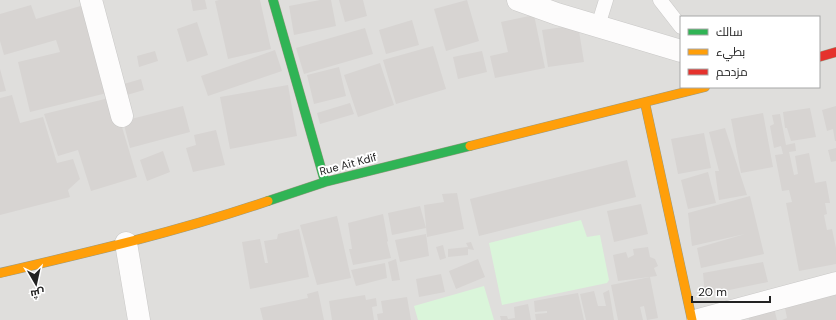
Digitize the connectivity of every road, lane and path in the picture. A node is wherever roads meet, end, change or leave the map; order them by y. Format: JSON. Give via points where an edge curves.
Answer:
{"nodes":[{"id":1,"x":91,"y":0,"type":"edge"},
{"id":2,"x":273,"y":0,"type":"edge"},
{"id":3,"x":518,"y":0,"type":"edge"},
{"id":4,"x":606,"y":0,"type":"edge"},
{"id":5,"x":660,"y":0,"type":"edge"},
{"id":6,"x":598,"y":26,"type":"junction"},
{"id":7,"x":680,"y":26,"type":"edge"},
{"id":8,"x":680,"y":51,"type":"edge"},
{"id":9,"x":836,"y":52,"type":"edge"},
{"id":10,"x":820,"y":57,"type":"edge"},
{"id":11,"x":701,"y":88,"type":"edge"},
{"id":12,"x":645,"y":103,"type":"junction"},
{"id":13,"x":122,"y":116,"type":"dead end"},
{"id":14,"x":325,"y":182,"type":"junction"},
{"id":15,"x":126,"y":243,"type":"junction"},
{"id":16,"x":0,"y":273,"type":"edge"},
{"id":17,"x":836,"y":283,"type":"edge"},
{"id":18,"x":139,"y":320,"type":"edge"},
{"id":19,"x":692,"y":320,"type":"edge"},
{"id":20,"x":698,"y":320,"type":"edge"}],
"edges":[{"from":1,"to":13,"type":"street"},
{"from":2,"to":14,"type":"street"},
{"from":3,"to":6,"type":"street"},
{"from":4,"to":6,"type":"lane"},
{"from":5,"to":7,"type":"lane"},
{"from":6,"to":8,"type":"street"},
{"from":9,"to":10,"type":"street"},
{"from":11,"to":12,"type":"street","name":"Rue Ait Kdif"},
{"from":12,"to":14,"type":"street","name":"Rue Ait Kdif"},
{"from":12,"to":19,"type":"street"},
{"from":14,"to":15,"type":"street","name":"Rue Ait Kdif","via":[[242,210]]},
{"from":15,"to":16,"type":"street","name":"Rue Ait Kdif"},
{"from":15,"to":18,"type":"street"},
{"from":17,"to":20,"type":"street"}]}
